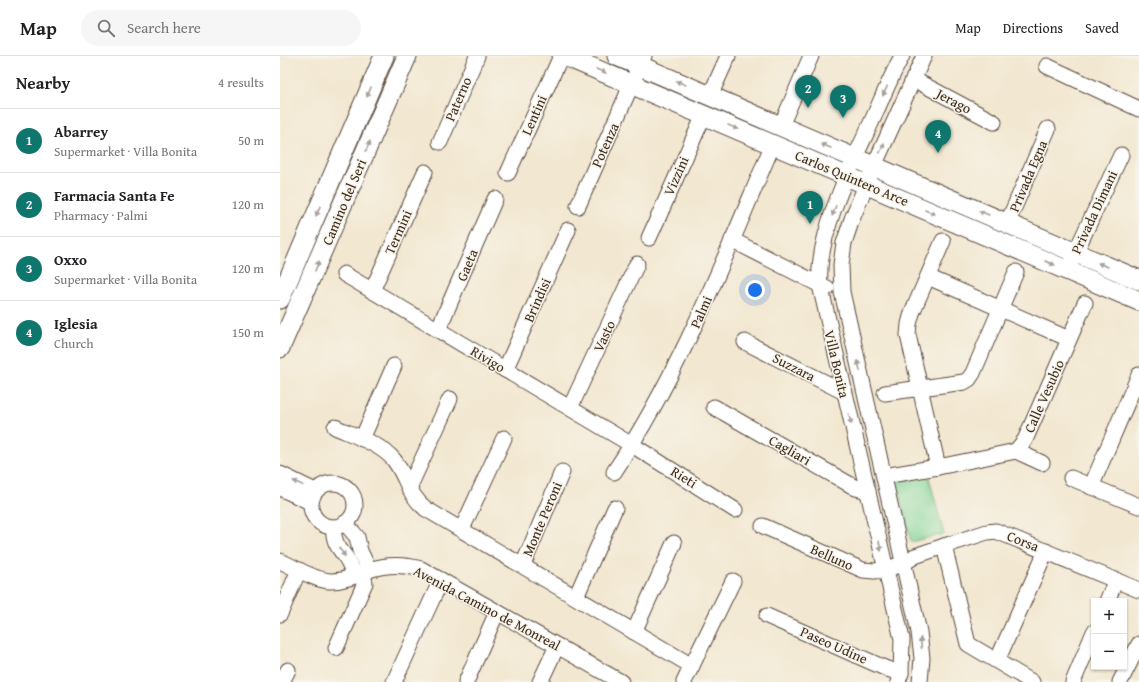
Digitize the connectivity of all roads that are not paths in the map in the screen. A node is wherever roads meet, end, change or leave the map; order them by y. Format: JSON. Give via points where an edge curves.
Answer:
{"nodes":[{"id":1,"x":384,"y":56,"type":"edge"},
{"id":2,"x":407,"y":56,"type":"edge"},
{"id":3,"x":477,"y":56,"type":"edge"},
{"id":4,"x":560,"y":56,"type":"edge"},
{"id":5,"x":565,"y":56,"type":"edge"},
{"id":6,"x":617,"y":56,"type":"edge"},
{"id":7,"x":728,"y":56,"type":"edge"},
{"id":8,"x":811,"y":56,"type":"edge"},
{"id":9,"x":924,"y":56,"type":"edge"},
{"id":10,"x":898,"y":57,"type":"edge"},
{"id":11,"x":642,"y":61,"type":"edge"},
{"id":12,"x":1047,"y":66,"type":"dead end"},
{"id":13,"x":913,"y":79,"type":"junction"},
{"id":14,"x":632,"y":84,"type":"junction"},
{"id":15,"x":710,"y":96,"type":"junction"},
{"id":16,"x":1139,"y":109,"type":"edge"},
{"id":17,"x":704,"y":115,"type":"junction"},
{"id":18,"x":994,"y":122,"type":"dead end"},
{"id":19,"x":781,"y":126,"type":"junction"},
{"id":20,"x":1048,"y":129,"type":"dead end"},
{"id":21,"x":440,"y":142,"type":"dead end"},
{"id":22,"x":773,"y":144,"type":"junction"},
{"id":23,"x":1121,"y":155,"type":"dead end"},
{"id":24,"x":855,"y":158,"type":"junction"},
{"id":25,"x":874,"y":166,"type":"junction"},
{"id":26,"x":425,"y":172,"type":"dead end"},
{"id":27,"x":508,"y":173,"type":"dead end"},
{"id":28,"x":847,"y":176,"type":"junction"},
{"id":29,"x":866,"y":184,"type":"junction"},
{"id":30,"x":495,"y":199,"type":"dead end"},
{"id":31,"x":578,"y":206,"type":"dead end"},
{"id":32,"x":1007,"y":224,"type":"junction"},
{"id":33,"x":568,"y":230,"type":"dead end"},
{"id":34,"x":649,"y":238,"type":"dead end"},
{"id":35,"x":732,"y":240,"type":"junction"},
{"id":36,"x":943,"y":241,"type":"dead end"},
{"id":37,"x":1076,"y":253,"type":"junction"},
{"id":38,"x":637,"y":264,"type":"dead end"},
{"id":39,"x":1068,"y":270,"type":"junction"},
{"id":40,"x":1016,"y":272,"type":"dead end"},
{"id":41,"x":344,"y":274,"type":"dead end"},
{"id":42,"x":928,"y":277,"type":"junction"},
{"id":43,"x":1139,"y":280,"type":"edge"},
{"id":44,"x":820,"y":285,"type":"junction"},
{"id":45,"x":372,"y":291,"type":"junction"},
{"id":46,"x":842,"y":292,"type":"junction"},
{"id":47,"x":281,"y":294,"type":"edge"},
{"id":48,"x":301,"y":301,"type":"junction"},
{"id":49,"x":1139,"y":301,"type":"edge"},
{"id":50,"x":1085,"y":303,"type":"dead end"},
{"id":51,"x":999,"y":309,"type":"junction"},
{"id":52,"x":438,"y":330,"type":"junction"},
{"id":53,"x":1069,"y":339,"type":"junction"},
{"id":54,"x":745,"y":342,"type":"dead end"},
{"id":55,"x":280,"y":348,"type":"edge"},
{"id":56,"x":394,"y":366,"type":"dead end"},
{"id":57,"x":506,"y":370,"type":"junction"},
{"id":58,"x":1139,"y":375,"type":"edge"},
{"id":59,"x":921,"y":388,"type":"junction"},
{"id":60,"x":844,"y":392,"type":"junction"},
{"id":61,"x":885,"y":394,"type":"dead end"},
{"id":62,"x":450,"y":399,"type":"dead end"},
{"id":63,"x":714,"y":407,"type":"dead end"},
{"id":64,"x":570,"y":408,"type":"junction"},
{"id":65,"x":334,"y":427,"type":"dead end"},
{"id":66,"x":504,"y":438,"type":"dead end"},
{"id":67,"x":362,"y":439,"type":"junction"},
{"id":68,"x":632,"y":445,"type":"junction"},
{"id":69,"x":1016,"y":451,"type":"junction"},
{"id":70,"x":1042,"y":463,"type":"dead end"},
{"id":71,"x":938,"y":467,"type":"junction"},
{"id":72,"x":562,"y":472,"type":"dead end"},
{"id":73,"x":614,"y":472,"type":"dead end"},
{"id":74,"x":280,"y":474,"type":"edge"},
{"id":75,"x":884,"y":476,"type":"junction"},
{"id":76,"x":1071,"y":478,"type":"dead end"},
{"id":77,"x":1091,"y":487,"type":"junction"},
{"id":78,"x":280,"y":488,"type":"edge"},
{"id":79,"x":409,"y":488,"type":"junction"},
{"id":80,"x":868,"y":491,"type":"junction"},
{"id":81,"x":312,"y":497,"type":"junction"},
{"id":82,"x":1139,"y":506,"type":"edge"},
{"id":83,"x":615,"y":508,"type":"dead end"},
{"id":84,"x":735,"y":510,"type":"dead end"},
{"id":85,"x":339,"y":525,"type":"junction"},
{"id":86,"x":763,"y":526,"type":"dead end"},
{"id":87,"x":462,"y":530,"type":"junction"},
{"id":88,"x":674,"y":543,"type":"dead end"},
{"id":89,"x":944,"y":546,"type":"junction"},
{"id":90,"x":1046,"y":551,"type":"junction"},
{"id":91,"x":280,"y":561,"type":"edge"},
{"id":92,"x":904,"y":563,"type":"junction"},
{"id":93,"x":522,"y":565,"type":"junction"},
{"id":94,"x":299,"y":570,"type":"junction"},
{"id":95,"x":885,"y":570,"type":"junction"},
{"id":96,"x":362,"y":573,"type":"junction"},
{"id":97,"x":441,"y":580,"type":"junction"},
{"id":98,"x":1116,"y":580,"type":"junction"},
{"id":99,"x":733,"y":581,"type":"dead end"},
{"id":100,"x":1139,"y":590,"type":"edge"},
{"id":101,"x":576,"y":597,"type":"junction"},
{"id":102,"x":1108,"y":598,"type":"edge"},
{"id":103,"x":497,"y":612,"type":"junction"},
{"id":104,"x":280,"y":614,"type":"edge"},
{"id":105,"x":767,"y":616,"type":"dead end"},
{"id":106,"x":634,"y":632,"type":"junction"},
{"id":107,"x":1091,"y":641,"type":"edge"},
{"id":108,"x":1139,"y":644,"type":"edge"},
{"id":109,"x":557,"y":646,"type":"junction"},
{"id":110,"x":336,"y":648,"type":"dead end"},
{"id":111,"x":997,"y":661,"type":"junction"},
{"id":112,"x":692,"y":666,"type":"junction"},
{"id":113,"x":900,"y":678,"type":"edge"},
{"id":114,"x":615,"y":681,"type":"edge"},
{"id":115,"x":394,"y":682,"type":"edge"},
{"id":116,"x":466,"y":682,"type":"edge"},
{"id":117,"x":540,"y":682,"type":"edge"},
{"id":118,"x":684,"y":682,"type":"edge"},
{"id":119,"x":920,"y":682,"type":"edge"},
{"id":120,"x":1032,"y":682,"type":"edge"},
{"id":121,"x":1073,"y":682,"type":"edge"},
{"id":122,"x":1120,"y":682,"type":"edge"}],
"edges":[{"from":1,"to":47,"type":"main road","name":"Camino del Seri","one_way":true},
{"from":48,"to":2,"type":"main road","name":"Camino del Seri","one_way":true},
{"from":3,"to":21,"type":"street","name":"Paterno"},
{"from":4,"to":27,"type":"street","name":"Lentini"},
{"from":5,"to":14,"type":"main road","name":"Carlos Quintero Arce","one_way":true},
{"from":6,"to":11,"type":"main road","name":"Carlos Quintero Arce"},
{"from":7,"to":15,"type":"street"},
{"from":8,"to":19,"type":"street"},
{"from":9,"to":13,"type":"street","name":"Villa Bonita"},
{"from":10,"to":24,"type":"street","name":"Villa Bonita","one_way":true},
{"from":11,"to":14,"type":"street","name":"Potenza"},
{"from":15,"to":11,"type":"main road","name":"Carlos Quintero Arce","one_way":true},
{"from":12,"to":16,"type":"street"},
{"from":13,"to":18,"type":"street","name":"Jerago"},
{"from":25,"to":13,"type":"street","name":"Villa Bonita","one_way":true},
{"from":14,"to":17,"type":"main road","name":"Carlos Quintero Arce"},
{"from":14,"to":31,"type":"street","name":"Potenza"},
{"from":15,"to":19,"type":"main road","name":"Carlos Quintero Arce"},
{"from":17,"to":22,"type":"main road","name":"Carlos Quintero Arce","one_way":true},
{"from":17,"to":34,"type":"street","name":"Vizzini"},
{"from":24,"to":19,"type":"main road","name":"Carlos Quintero Arce","one_way":true},
{"from":20,"to":32,"type":"street","name":"Privada Egna"},
{"from":22,"to":28,"type":"main road","name":"Carlos Quintero Arce"},
{"from":22,"to":35,"type":"street","name":"Palmi"},
{"from":23,"to":37,"type":"street","name":"Privada Dimani"},
{"from":24,"to":25,"type":"main road","name":"Carlos Quintero Arce"},
{"from":24,"to":28,"type":"street","name":"Villa Bonita"},
{"from":25,"to":29,"type":"street","name":"Villa Bonita"},
{"from":32,"to":25,"type":"main road","name":"Carlos Quintero Arce","one_way":true},
{"from":26,"to":45,"type":"street","name":"Termini"},
{"from":28,"to":29,"type":"main road","name":"Carlos Quintero Arce"},
{"from":28,"to":44,"type":"street","name":"Villa Bonita","one_way":true,"via":[[823,243]]},
{"from":29,"to":39,"type":"main road","name":"Carlos Quintero Arce","one_way":true},
{"from":29,"to":46,"type":"street","name":"Villa Bonita","via":[[844,243],[841,265]]},
{"from":30,"to":52,"type":"street","name":"Gaeta"},
{"from":32,"to":37,"type":"main road","name":"Carlos Quintero Arce"},
{"from":33,"to":57,"type":"street","name":"Brindisi"},
{"from":35,"to":44,"type":"street"},
{"from":35,"to":68,"type":"street","name":"Palmi","via":[[678,361]]},
{"from":36,"to":42,"type":"street"},
{"from":37,"to":39,"type":"street","name":"Privada Dimani"},
{"from":43,"to":37,"type":"main road","name":"Carlos Quintero Arce","one_way":true},
{"from":38,"to":64,"type":"street","name":"Vasto"},
{"from":39,"to":49,"type":"main road","name":"Carlos Quintero Arce"},
{"from":40,"to":51,"type":"street"},
{"from":41,"to":45,"type":"street","name":"Rivigo"},
{"from":42,"to":51,"type":"street"},
{"from":42,"to":59,"type":"street","via":[[912,313],[908,329]]},
{"from":44,"to":46,"type":"street"},
{"from":44,"to":60,"type":"street","name":"Villa Bonita"},
{"from":45,"to":52,"type":"street","name":"Rivigo"},
{"from":75,"to":46,"type":"street","name":"Villa Bonita","one_way":true},
{"from":47,"to":48,"type":"street"},
{"from":48,"to":55,"type":"main road","name":"Camino del Seri"},
{"from":50,"to":53,"type":"street","name":"Calle Vesubio"},
{"from":51,"to":53,"type":"street"},
{"from":51,"to":59,"type":"street","via":[[969,379],[964,382]]},
{"from":52,"to":57,"type":"street","name":"Rivigo"},
{"from":53,"to":69,"type":"street","name":"Calle Vesubio","via":[[1025,440]]},
{"from":54,"to":60,"type":"street","name":"Suzzara"},
{"from":56,"to":67,"type":"street"},
{"from":57,"to":64,"type":"street","name":"Rivigo"},
{"from":58,"to":77,"type":"street"},
{"from":59,"to":61,"type":"street"},
{"from":59,"to":71,"type":"street"},
{"from":60,"to":80,"type":"street","name":"Villa Bonita","one_way":true},
{"from":62,"to":79,"type":"street"},
{"from":63,"to":80,"type":"street","name":"Cagliari","via":[[856,488]]},
{"from":64,"to":68,"type":"street","name":"Rivigo"},
{"from":65,"to":67,"type":"street"},
{"from":66,"to":87,"type":"street"},
{"from":67,"to":79,"type":"street","via":[[385,452],[393,460]]},
{"from":68,"to":73,"type":"street","name":"Palmi"},
{"from":68,"to":84,"type":"street","name":"Rieti"},
{"from":69,"to":70,"type":"street"},
{"from":69,"to":71,"type":"street"},
{"from":71,"to":75,"type":"street"},
{"from":72,"to":93,"type":"street","name":"Monte Peroni"},
{"from":81,"to":74,"type":"street","one_way":true},
{"from":75,"to":92,"type":"street","name":"Villa Bonita"},
{"from":76,"to":77,"type":"street"},
{"from":77,"to":82,"type":"street"},
{"from":78,"to":81,"type":"street"},
{"from":79,"to":87,"type":"street","via":[[426,509]]},
{"from":80,"to":95,"type":"street","name":"Villa Bonita","one_way":true},
{"from":81,"to":85,"type":"street","via":[[312,514],[316,520],[326,526]]},
{"from":81,"to":85,"type":"street","via":[[325,484],[338,483],[349,490],[355,507],[353,513]]},
{"from":83,"to":101,"type":"street"},
{"from":85,"to":96,"type":"street","via":[[357,536]]},
{"from":85,"to":96,"type":"street","one_way":true,"via":[[334,538],[336,544]]},
{"from":86,"to":95,"type":"street","name":"Belluno","via":[[863,570]]},
{"from":87,"to":93,"type":"street"},
{"from":88,"to":106,"type":"street"},
{"from":89,"to":90,"type":"street","name":"Corsa","via":[[996,531]]},
{"from":89,"to":92,"type":"street","name":"Corsa","via":[[915,556]]},
{"from":89,"to":111,"type":"street","via":[[967,641],[972,647]]},
{"from":90,"to":98,"type":"street","name":"Corsa"},
{"from":90,"to":111,"type":"street"},
{"from":91,"to":94,"type":"street","name":"Avenida Camino de Monreal"},
{"from":92,"to":95,"type":"street","name":"Belluno"},
{"from":119,"to":92,"type":"street","name":"Villa Bonita","one_way":true,"via":[[920,632]]},
{"from":93,"to":101,"type":"street"},
{"from":94,"to":96,"type":"street","name":"Avenida Camino de Monreal","via":[[330,581]]},
{"from":94,"to":104,"type":"street"},
{"from":95,"to":113,"type":"street","name":"Villa Bonita","via":[[902,639]]},
{"from":96,"to":97,"type":"street","name":"Avenida Camino de Monreal","via":[[392,565],[408,566],[421,569]]},
{"from":96,"to":110,"type":"street","via":[[365,583]]},
{"from":97,"to":103,"type":"street","name":"Avenida Camino de Monreal"},
{"from":97,"to":115,"type":"street"},
{"from":98,"to":100,"type":"street","name":"Corsa"},
{"from":98,"to":102,"type":"street"},
{"from":99,"to":112,"type":"street"},
{"from":101,"to":106,"type":"street"},
{"from":103,"to":109,"type":"street","name":"Avenida Camino de Monreal"},
{"from":103,"to":116,"type":"street"},
{"from":105,"to":113,"type":"street","name":"Paseo Udine","via":[[886,669]]},
{"from":106,"to":112,"type":"street"},
{"from":107,"to":121,"type":"street"},
{"from":108,"to":122,"type":"street"},
{"from":109,"to":114,"type":"street","name":"Avenida Camino de Monreal"},
{"from":109,"to":117,"type":"street"},
{"from":111,"to":120,"type":"street"},
{"from":112,"to":118,"type":"street"}]}
